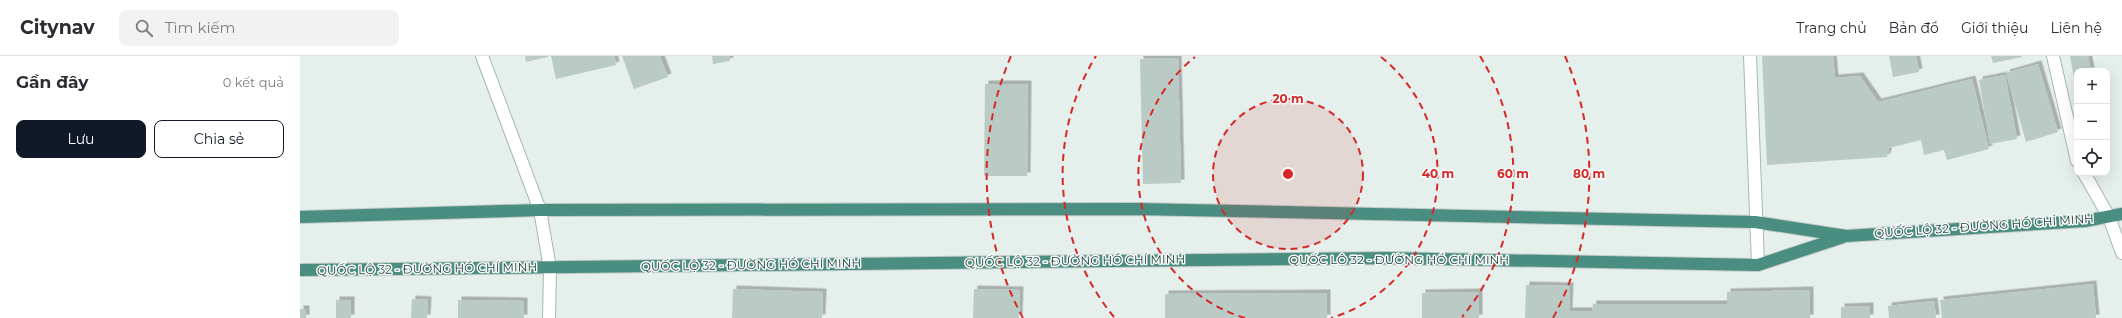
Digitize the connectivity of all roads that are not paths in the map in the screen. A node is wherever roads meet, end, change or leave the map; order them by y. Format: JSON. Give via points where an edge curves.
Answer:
{"nodes":[{"id":1,"x":482,"y":56,"type":"edge"},
{"id":2,"x":1750,"y":56,"type":"edge"},
{"id":3,"x":2053,"y":56,"type":"edge"},
{"id":4,"x":2074,"y":148,"type":"edge"},
{"id":5,"x":2086,"y":176,"type":"edge"},
{"id":6,"x":540,"y":210,"type":"junction"},
{"id":7,"x":2122,"y":214,"type":"edge"},
{"id":8,"x":300,"y":217,"type":"edge"},
{"id":9,"x":2109,"y":217,"type":"junction"},
{"id":10,"x":1755,"y":222,"type":"junction"},
{"id":11,"x":1846,"y":236,"type":"junction"},
{"id":12,"x":2122,"y":253,"type":"edge"},
{"id":13,"x":1758,"y":265,"type":"junction"},
{"id":14,"x":550,"y":268,"type":"junction"},
{"id":15,"x":300,"y":270,"type":"edge"},
{"id":16,"x":549,"y":318,"type":"edge"}],
"edges":[{"from":1,"to":6,"type":"street"},
{"from":2,"to":10,"type":"street"},
{"from":3,"to":4,"type":"street"},
{"from":5,"to":9,"type":"street"},
{"from":6,"to":8,"type":"highway","name":"QUỐC LỘ 32 - ĐƯỜNG HỒ CHÍ MINH"},
{"from":6,"to":10,"type":"highway","name":"QUỐC LỘ 32 - ĐƯỜNG HỒ CHÍ MINH","via":[[1137,209]]},
{"from":6,"to":14,"type":"street"},
{"from":7,"to":9,"type":"highway","name":"QUỐC LỘ 32 - ĐƯỜNG HỒ CHÍ MINH"},
{"from":9,"to":11,"type":"highway","name":"QUỐC LỘ 32 - ĐƯỜNG HỒ CHÍ MINH","via":[[2085,221]]},
{"from":9,"to":12,"type":"street"},
{"from":10,"to":11,"type":"highway","name":"QUỐC LỘ 32 - ĐƯỜNG HỒ CHÍ MINH"},
{"from":10,"to":13,"type":"street"},
{"from":11,"to":13,"type":"highway","name":"QUỐC LỘ 32 - ĐƯỜNG HỒ CHÍ MINH"},
{"from":13,"to":14,"type":"highway","name":"QUỐC LỘ 32 - ĐƯỜNG HỒ CHÍ MINH","via":[[1386,258]]},
{"from":14,"to":15,"type":"highway","name":"QUỐC LỘ 32 - ĐƯỜNG HỒ CHÍ MINH"},
{"from":14,"to":16,"type":"street"}]}
